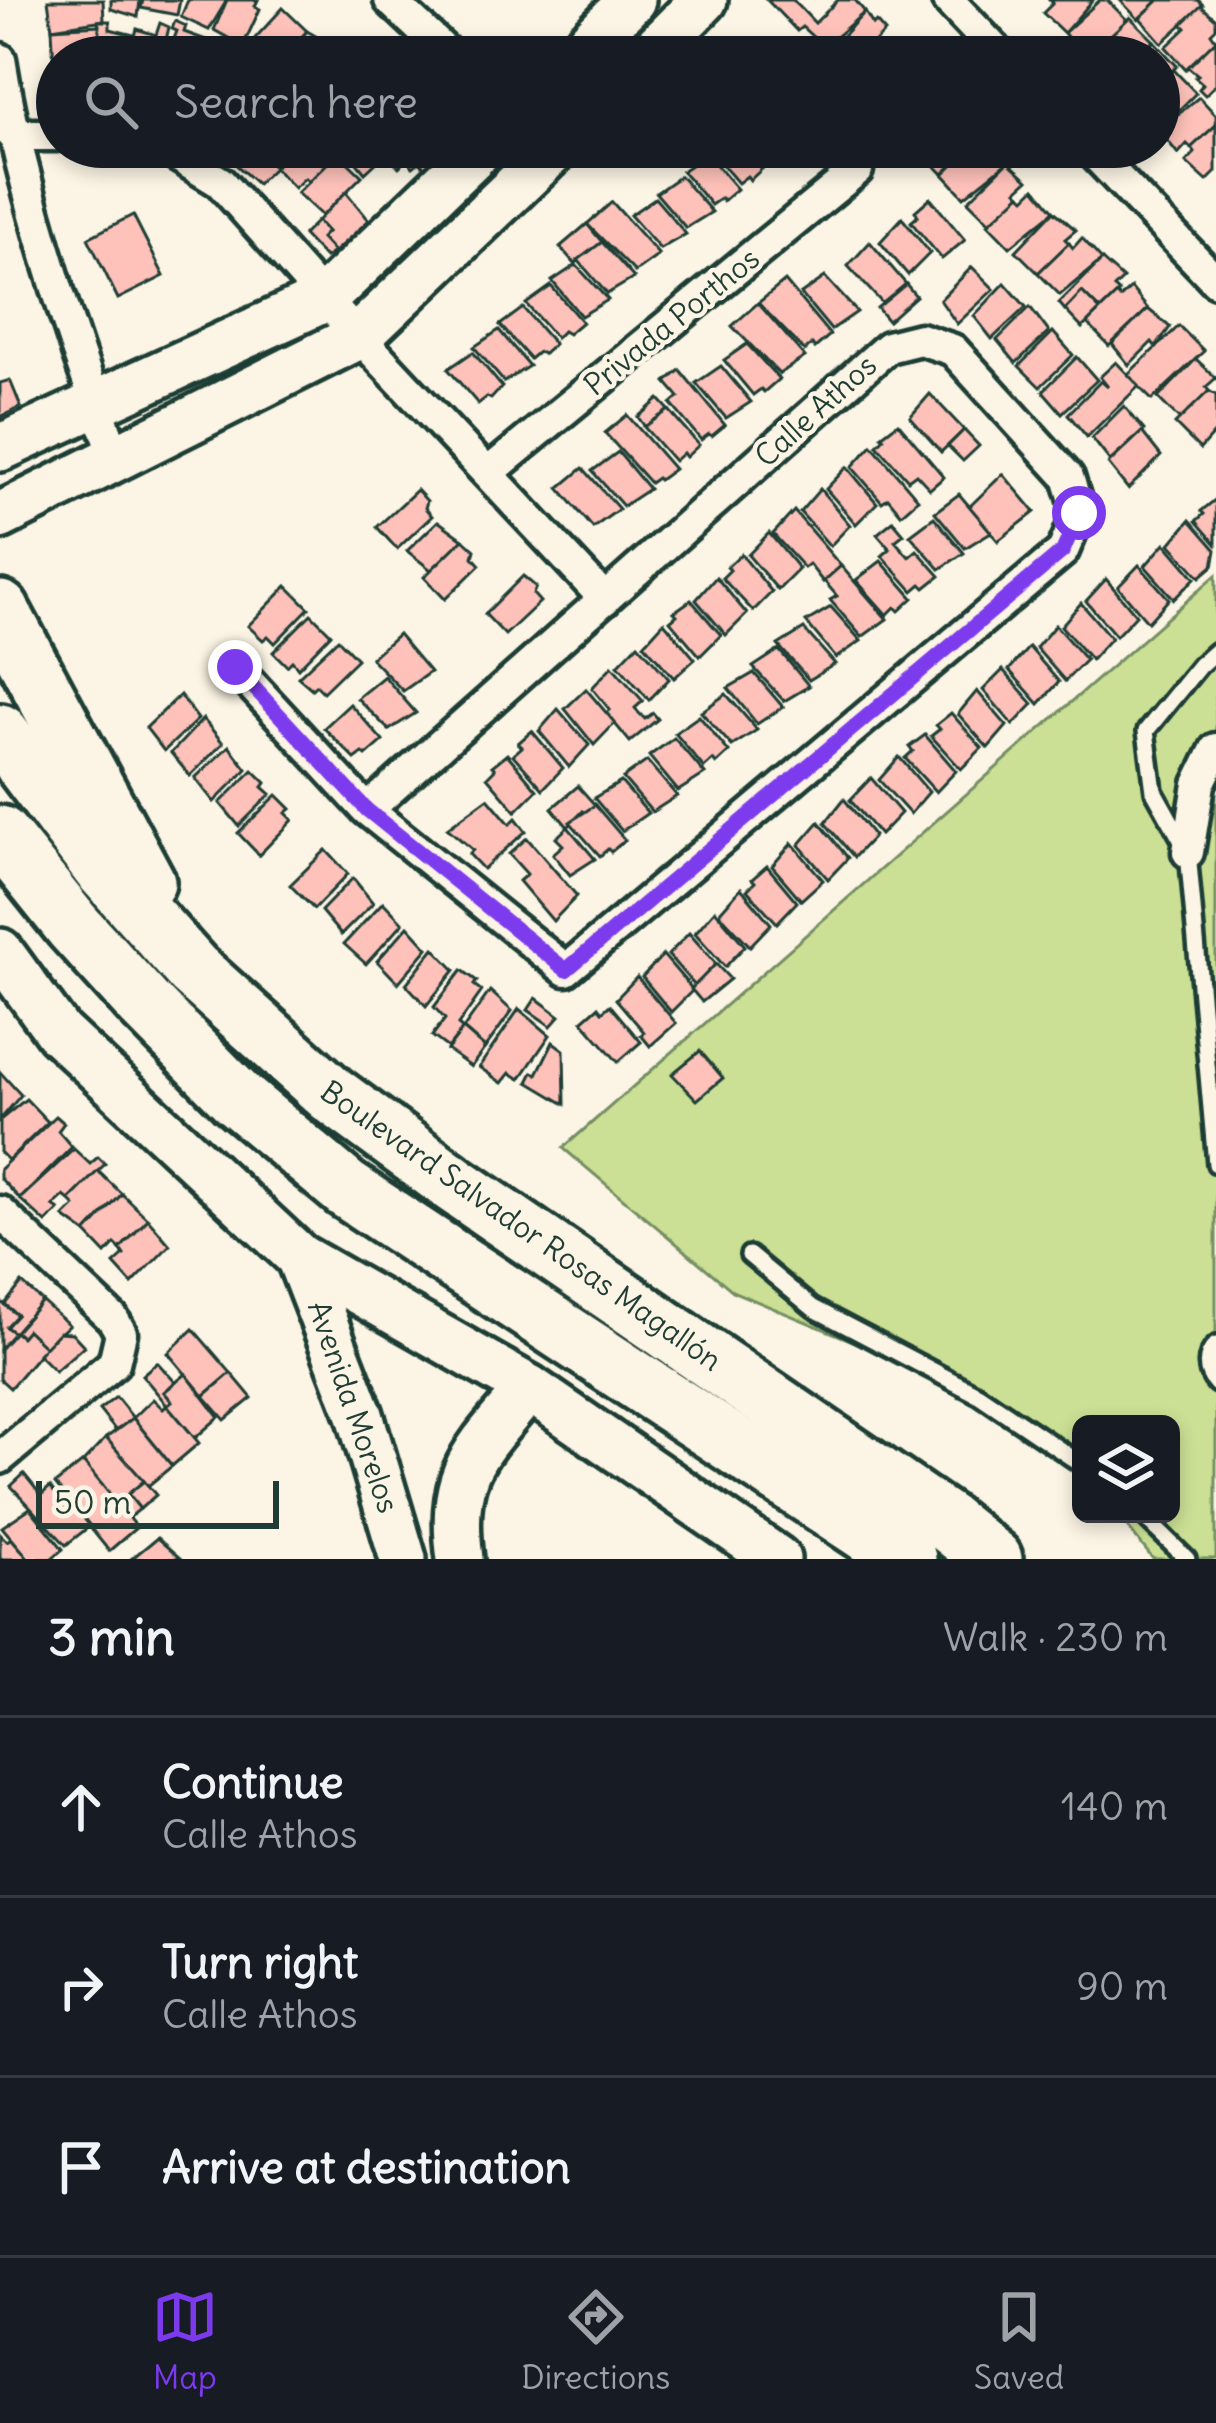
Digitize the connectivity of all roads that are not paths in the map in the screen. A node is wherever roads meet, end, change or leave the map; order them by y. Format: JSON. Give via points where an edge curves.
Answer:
{"nodes":[{"id":1,"x":390,"y":0,"type":"edge"},
{"id":2,"x":632,"y":0,"type":"edge"},
{"id":3,"x":704,"y":0,"type":"edge"},
{"id":4,"x":948,"y":0,"type":"edge"},
{"id":5,"x":429,"y":36,"type":"edge"},
{"id":6,"x":595,"y":36,"type":"edge"},
{"id":7,"x":668,"y":36,"type":"edge"},
{"id":8,"x":982,"y":36,"type":"edge"},
{"id":9,"x":0,"y":59,"type":"edge"},
{"id":10,"x":12,"y":135,"type":"junction"},
{"id":11,"x":36,"y":135,"type":"edge"},
{"id":12,"x":197,"y":168,"type":"edge"},
{"id":13,"x":460,"y":168,"type":"edge"},
{"id":14,"x":531,"y":168,"type":"edge"},
{"id":15,"x":1108,"y":168,"type":"edge"},
{"id":16,"x":857,"y":170,"type":"dead end"},
{"id":17,"x":1216,"y":281,"type":"edge"},
{"id":18,"x":324,"y":299,"type":"junction"},
{"id":19,"x":359,"y":336,"type":"junction"},
{"id":20,"x":96,"y":404,"type":"junction"},
{"id":21,"x":0,"y":448,"type":"edge"},
{"id":22,"x":117,"y":460,"type":"junction"},
{"id":23,"x":488,"y":473,"type":"junction"},
{"id":24,"x":0,"y":516,"type":"edge"},
{"id":25,"x":604,"y":599,"type":"junction"},
{"id":26,"x":0,"y":610,"type":"edge"},
{"id":27,"x":1216,"y":651,"type":"edge"},
{"id":28,"x":235,"y":667,"type":"dead end"},
{"id":29,"x":0,"y":733,"type":"edge"},
{"id":30,"x":1216,"y":749,"type":"edge"},
{"id":31,"x":367,"y":810,"type":"junction"},
{"id":32,"x":0,"y":835,"type":"edge"},
{"id":33,"x":1188,"y":853,"type":"junction"},
{"id":34,"x":0,"y":952,"type":"edge"},
{"id":35,"x":193,"y":970,"type":"junction"},
{"id":36,"x":1216,"y":1164,"type":"edge"},
{"id":37,"x":0,"y":1212,"type":"edge"},
{"id":38,"x":749,"y":1256,"type":"dead end"},
{"id":39,"x":299,"y":1257,"type":"junction"},
{"id":40,"x":1216,"y":1345,"type":"edge"},
{"id":41,"x":1216,"y":1384,"type":"edge"},
{"id":42,"x":529,"y":1388,"type":"junction"},
{"id":43,"x":0,"y":1458,"type":"edge"},
{"id":44,"x":1072,"y":1458,"type":"edge"},
{"id":45,"x":1151,"y":1523,"type":"edge"},
{"id":46,"x":403,"y":1559,"type":"edge"},
{"id":47,"x":460,"y":1559,"type":"edge"},
{"id":48,"x":778,"y":1559,"type":"edge"},
{"id":49,"x":907,"y":1559,"type":"edge"},
{"id":50,"x":993,"y":1559,"type":"edge"},
{"id":51,"x":1187,"y":1559,"type":"edge"}],
"edges":[{"from":1,"to":5,"type":"street"},
{"from":2,"to":6,"type":"street"},
{"from":3,"to":7,"type":"street"},
{"from":4,"to":8,"type":"street"},
{"from":9,"to":10,"type":"street"},
{"from":10,"to":11,"type":"street"},
{"from":10,"to":20,"type":"street"},
{"from":12,"to":18,"type":"street","via":[[220,182]]},
{"from":13,"to":18,"type":"street"},
{"from":14,"to":19,"type":"street"},
{"from":15,"to":17,"type":"street"},
{"from":16,"to":23,"type":"street","name":"Privada Porthos"},
{"from":18,"to":19,"type":"street"},
{"from":18,"to":20,"type":"street"},
{"from":19,"to":22,"type":"street"},
{"from":19,"to":23,"type":"street"},
{"from":20,"to":21,"type":"street"},
{"from":20,"to":22,"type":"street"},
{"from":22,"to":24,"type":"street"},
{"from":23,"to":25,"type":"street"},
{"from":25,"to":31,"type":"street","name":"Calle Athos"},
{"from":25,"to":31,"type":"street","name":"Calle Athos","via":[[888,347],[920,339],[953,350],[968,366],[1068,476],[1079,513],[1063,551],[566,970]]},
{"from":26,"to":35,"type":"highway"},
{"from":27,"to":33,"type":"lane","via":[[1146,731],[1154,791]]},
{"from":28,"to":31,"type":"street","name":"Calle Athos"},
{"from":29,"to":35,"type":"highway","name":"Boulevard Salvador Rosas Magallón","via":[[101,867]]},
{"from":30,"to":33,"type":"street","via":[[1199,784]]},
{"from":32,"to":49,"type":"highway","name":"Boulevard Salvador Rosas Magallón","via":[[144,1004],[346,1189]]},
{"from":33,"to":36,"type":"lane"},
{"from":34,"to":39,"type":"street","via":[[59,1033]]},
{"from":35,"to":50,"type":"highway","name":"Boulevard Salvador Rosas Magallón","via":[[349,1107]]},
{"from":37,"to":43,"type":"street","via":[[121,1333],[114,1363]]},
{"from":38,"to":44,"type":"lane","via":[[812,1307],[979,1395]]},
{"from":39,"to":42,"type":"street"},
{"from":39,"to":46,"type":"street","name":"Avenida Morelos","via":[[360,1415]]},
{"from":40,"to":41,"type":"lane","via":[[1207,1359]]},
{"from":42,"to":47,"type":"street","via":[[468,1461],[459,1486]]},
{"from":42,"to":48,"type":"street"},
{"from":45,"to":51,"type":"lane"}]}
